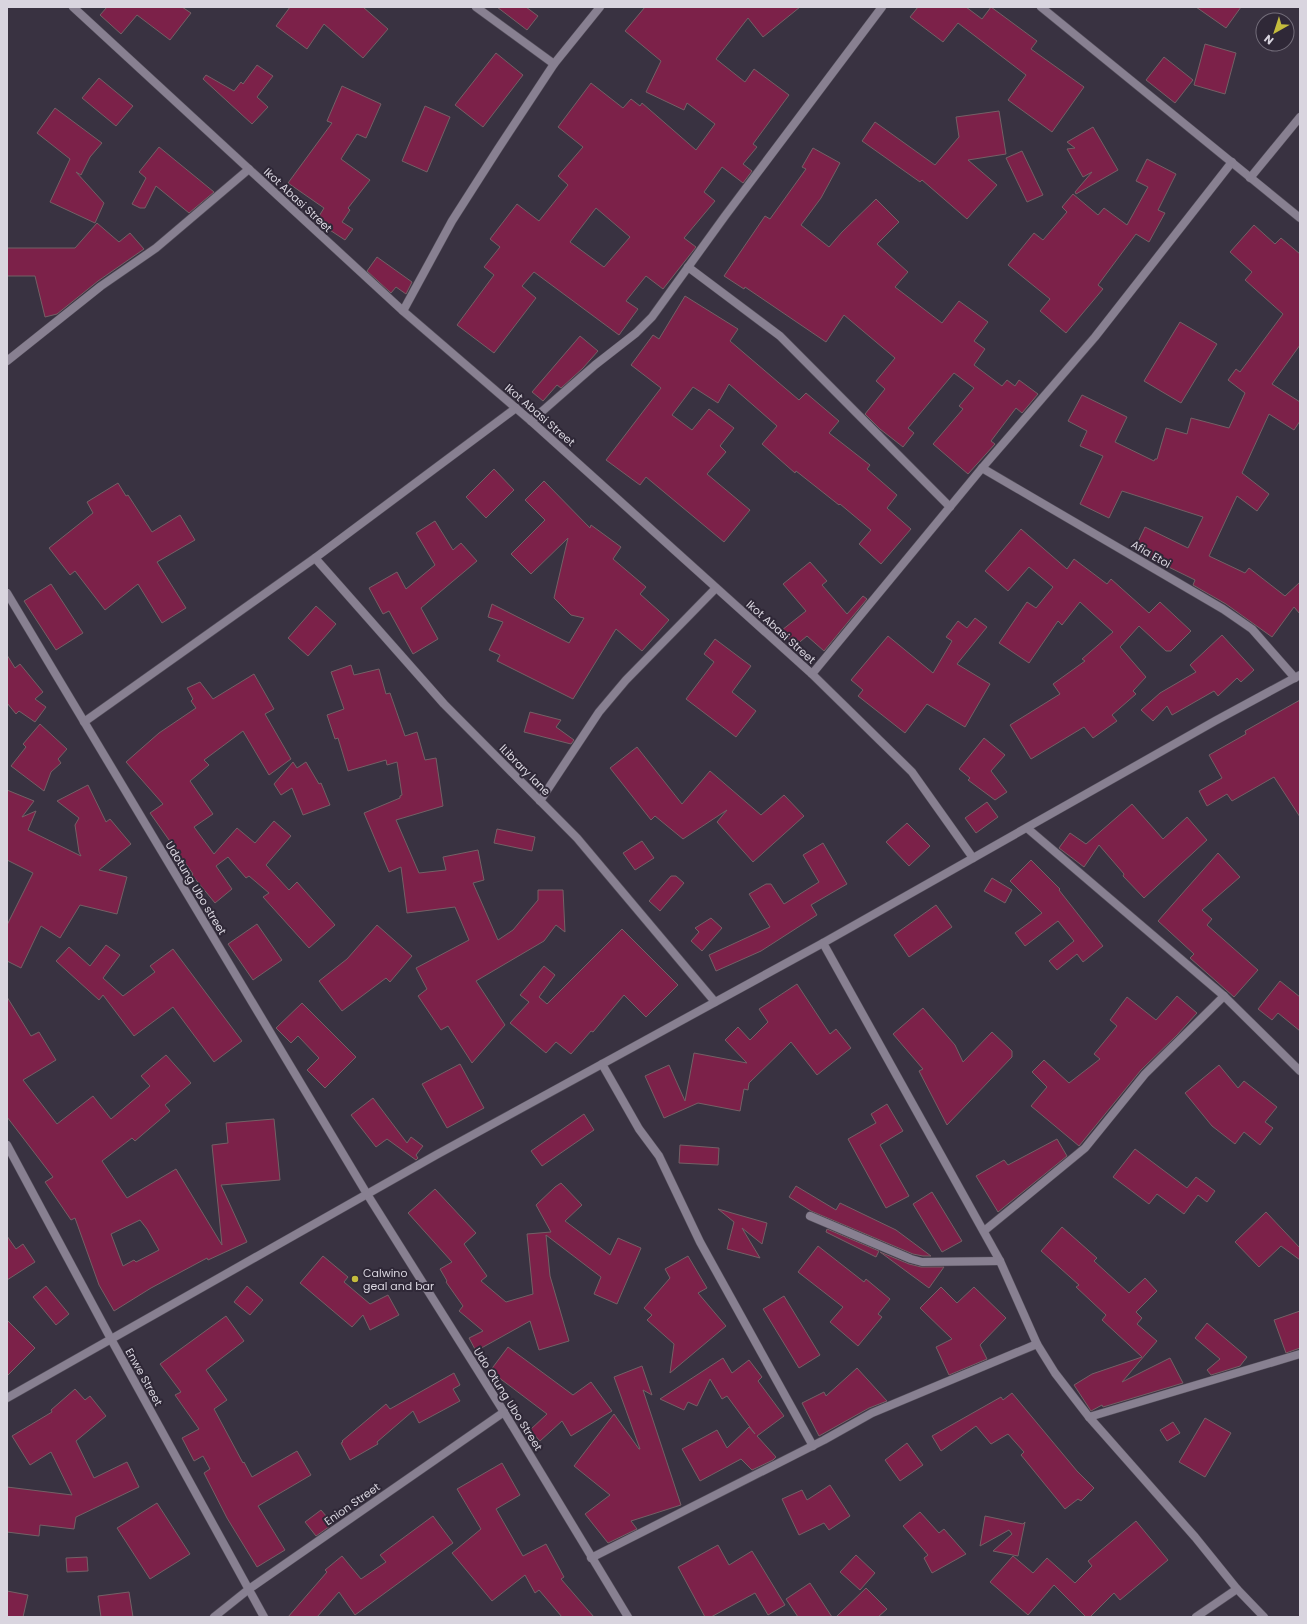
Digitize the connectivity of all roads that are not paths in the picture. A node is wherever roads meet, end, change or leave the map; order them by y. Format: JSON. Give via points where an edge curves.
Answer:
{"nodes":[{"id":1,"x":73,"y":7,"type":"edge"},
{"id":2,"x":476,"y":7,"type":"edge"},
{"id":3,"x":600,"y":7,"type":"edge"},
{"id":4,"x":882,"y":7,"type":"edge"},
{"id":5,"x":1041,"y":7,"type":"edge"},
{"id":6,"x":554,"y":64,"type":"junction"},
{"id":7,"x":1300,"y":117,"type":"edge"},
{"id":8,"x":1232,"y":162,"type":"junction"},
{"id":9,"x":249,"y":169,"type":"junction"},
{"id":10,"x":1250,"y":178,"type":"junction"},
{"id":11,"x":1300,"y":218,"type":"edge"},
{"id":12,"x":688,"y":267,"type":"junction"},
{"id":13,"x":403,"y":311,"type":"junction"},
{"id":14,"x":7,"y":362,"type":"edge"},
{"id":15,"x":516,"y":408,"type":"junction"},
{"id":16,"x":531,"y":421,"type":"junction"},
{"id":17,"x":982,"y":468,"type":"junction"},
{"id":18,"x":950,"y":507,"type":"junction"},
{"id":19,"x":315,"y":558,"type":"junction"},
{"id":20,"x":716,"y":588,"type":"junction"},
{"id":21,"x":7,"y":593,"type":"edge"},
{"id":22,"x":812,"y":674,"type":"junction"},
{"id":23,"x":1297,"y":676,"type":"edge"},
{"id":24,"x":84,"y":722,"type":"junction"},
{"id":25,"x":540,"y":801,"type":"junction"},
{"id":26,"x":1027,"y":828,"type":"junction"},
{"id":27,"x":973,"y":858,"type":"junction"},
{"id":28,"x":823,"y":943,"type":"junction"},
{"id":29,"x":1224,"y":996,"type":"junction"},
{"id":30,"x":715,"y":1002,"type":"junction"},
{"id":31,"x":602,"y":1064,"type":"junction"},
{"id":32,"x":1300,"y":1071,"type":"edge"},
{"id":33,"x":7,"y":1146,"type":"edge"},
{"id":34,"x":367,"y":1194,"type":"junction"},
{"id":35,"x":810,"y":1216,"type":"dead end"},
{"id":36,"x":984,"y":1231,"type":"junction"},
{"id":37,"x":1000,"y":1261,"type":"junction"},
{"id":38,"x":111,"y":1339,"type":"junction"},
{"id":39,"x":1037,"y":1344,"type":"junction"},
{"id":40,"x":1300,"y":1354,"type":"edge"},
{"id":41,"x":7,"y":1398,"type":"edge"},
{"id":42,"x":504,"y":1412,"type":"junction"},
{"id":43,"x":1089,"y":1417,"type":"junction"},
{"id":44,"x":813,"y":1446,"type":"junction"},
{"id":45,"x":591,"y":1558,"type":"junction"},
{"id":46,"x":1237,"y":1589,"type":"junction"},
{"id":47,"x":249,"y":1590,"type":"junction"},
{"id":48,"x":214,"y":1617,"type":"edge"},
{"id":49,"x":264,"y":1617,"type":"edge"},
{"id":50,"x":628,"y":1617,"type":"edge"},
{"id":51,"x":1196,"y":1617,"type":"edge"},
{"id":52,"x":1264,"y":1617,"type":"edge"}],
"edges":[{"from":1,"to":9,"type":"street","name":"Ikot Abasi Street"},
{"from":2,"to":6,"type":"street"},
{"from":3,"to":6,"type":"street"},
{"from":4,"to":12,"type":"street"},
{"from":5,"to":8,"type":"street"},
{"from":6,"to":13,"type":"street","via":[[452,221]]},
{"from":7,"to":10,"type":"street"},
{"from":8,"to":10,"type":"street"},
{"from":8,"to":17,"type":"street","via":[[1095,338]]},
{"from":9,"to":13,"type":"street","name":"Ikot Abasi Street"},
{"from":9,"to":14,"type":"street","via":[[156,248],[101,286]]},
{"from":10,"to":11,"type":"street"},
{"from":12,"to":16,"type":"street","via":[[652,317],[636,333],[594,365]]},
{"from":12,"to":18,"type":"street","via":[[780,336]]},
{"from":13,"to":15,"type":"street","name":"Ikot Abasi Street"},
{"from":15,"to":16,"type":"street","name":"Ikot Abasi Street"},
{"from":15,"to":19,"type":"street"},
{"from":16,"to":20,"type":"street","name":"Ikot Abasi Street"},
{"from":17,"to":18,"type":"street"},
{"from":17,"to":23,"type":"street","name":"Afia Etoi","via":[[1222,608],[1252,629]]},
{"from":18,"to":22,"type":"street"},
{"from":19,"to":24,"type":"street"},
{"from":19,"to":25,"type":"street","name":"lLibrary lane","via":[[444,704]]},
{"from":20,"to":22,"type":"street","name":"Ikot Abasi Street"},
{"from":20,"to":25,"type":"street","via":[[626,680],[599,712]]},
{"from":21,"to":24,"type":"street","name":"Udotung Ubo street"},
{"from":22,"to":27,"type":"street","name":"Ikot Abasi Street","via":[[912,772]]},
{"from":23,"to":26,"type":"street"},
{"from":24,"to":34,"type":"street","name":"Udotung Ubo street"},
{"from":25,"to":30,"type":"street","name":"lLibrary lane","via":[[577,838]]},
{"from":26,"to":27,"type":"street"},
{"from":26,"to":29,"type":"street"},
{"from":27,"to":28,"type":"street"},
{"from":28,"to":30,"type":"street"},
{"from":28,"to":36,"type":"street"},
{"from":29,"to":32,"type":"street"},
{"from":29,"to":36,"type":"street","via":[[1145,1074],[1085,1148]]},
{"from":30,"to":31,"type":"street"},
{"from":31,"to":34,"type":"street"},
{"from":31,"to":44,"type":"street","via":[[639,1130],[659,1156],[700,1242]]},
{"from":33,"to":38,"type":"street","name":"Enwe Street"},
{"from":34,"to":38,"type":"street"},
{"from":34,"to":42,"type":"street","name":"Udo Otung Ubo Street"},
{"from":35,"to":37,"type":"street","via":[[922,1262]]},
{"from":36,"to":37,"type":"street"},
{"from":37,"to":39,"type":"street"},
{"from":38,"to":41,"type":"street"},
{"from":38,"to":47,"type":"street","name":"Enwe Street"},
{"from":39,"to":43,"type":"street","via":[[1055,1373]]},
{"from":39,"to":44,"type":"street","via":[[872,1413]]},
{"from":40,"to":43,"type":"street"},
{"from":42,"to":45,"type":"street","name":"Udo Otung Ubo Street"},
{"from":42,"to":47,"type":"street","name":"Enion Street"},
{"from":43,"to":46,"type":"street","via":[[1195,1537]]},
{"from":44,"to":45,"type":"street"},
{"from":45,"to":50,"type":"street","name":"Udo Otung Ubo Street"},
{"from":46,"to":51,"type":"street"},
{"from":46,"to":52,"type":"street"},
{"from":47,"to":48,"type":"street","name":"Enion Street"},
{"from":47,"to":49,"type":"street","name":"Enwe Street"}]}
